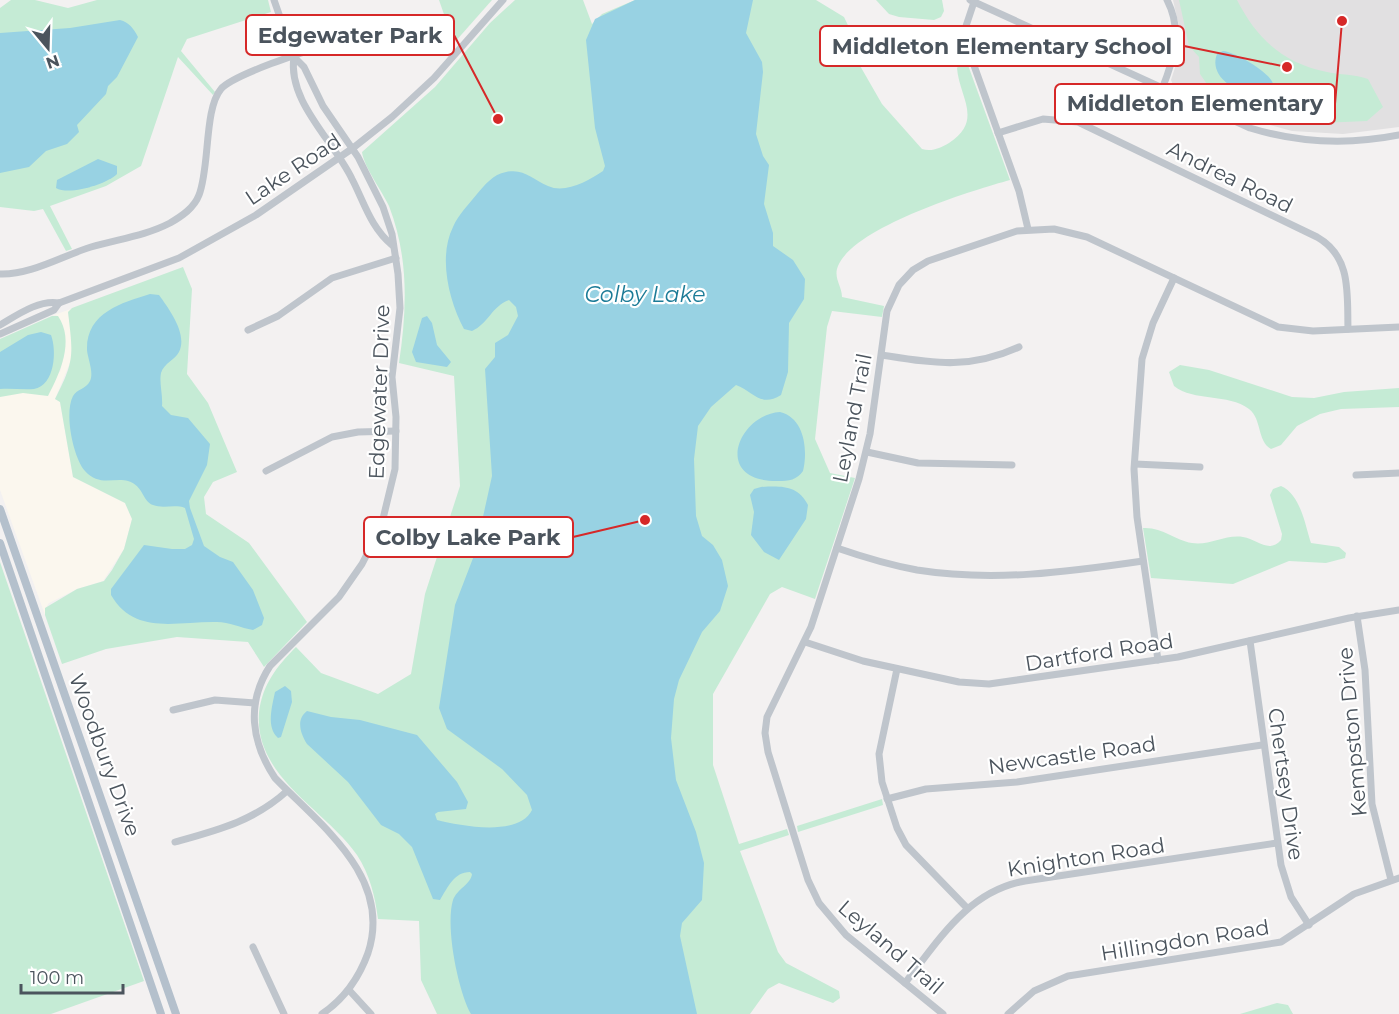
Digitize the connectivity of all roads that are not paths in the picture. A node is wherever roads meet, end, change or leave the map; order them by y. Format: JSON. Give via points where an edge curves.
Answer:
{"nodes":[{"id":1,"x":274,"y":0,"type":"edge"},
{"id":2,"x":503,"y":0,"type":"edge"},
{"id":3,"x":1167,"y":0,"type":"edge"},
{"id":4,"x":972,"y":1,"type":"edge"},
{"id":5,"x":361,"y":33,"type":"dead end"},
{"id":6,"x":294,"y":57,"type":"junction"},
{"id":7,"x":1162,"y":89,"type":"junction"},
{"id":8,"x":998,"y":133,"type":"junction"},
{"id":9,"x":1399,"y":135,"type":"edge"},
{"id":10,"x":353,"y":148,"type":"junction"},
{"id":11,"x":339,"y":158,"type":"junction"},
{"id":12,"x":1028,"y":229,"type":"junction"},
{"id":13,"x":392,"y":245,"type":"junction"},
{"id":14,"x":396,"y":258,"type":"junction"},
{"id":15,"x":0,"y":274,"type":"edge"},
{"id":16,"x":1174,"y":278,"type":"junction"},
{"id":17,"x":60,"y":303,"type":"junction"},
{"id":18,"x":0,"y":324,"type":"edge"},
{"id":19,"x":1399,"y":327,"type":"edge"},
{"id":20,"x":1348,"y":329,"type":"junction"},
{"id":21,"x":248,"y":330,"type":"dead end"},
{"id":22,"x":0,"y":334,"type":"edge"},
{"id":23,"x":1018,"y":347,"type":"dead end"},
{"id":24,"x":882,"y":356,"type":"junction"},
{"id":25,"x":396,"y":431,"type":"junction"},
{"id":26,"x":867,"y":452,"type":"junction"},
{"id":27,"x":1135,"y":464,"type":"junction"},
{"id":28,"x":1012,"y":465,"type":"dead end"},
{"id":29,"x":1200,"y":467,"type":"dead end"},
{"id":30,"x":266,"y":471,"type":"dead end"},
{"id":31,"x":1399,"y":472,"type":"edge"},
{"id":32,"x":1356,"y":475,"type":"dead end"},
{"id":33,"x":0,"y":509,"type":"edge"},
{"id":34,"x":0,"y":543,"type":"edge"},
{"id":35,"x":837,"y":548,"type":"junction"},
{"id":36,"x":1143,"y":561,"type":"junction"},
{"id":37,"x":1399,"y":610,"type":"edge"},
{"id":38,"x":1357,"y":616,"type":"junction"},
{"id":39,"x":1250,"y":640,"type":"junction"},
{"id":40,"x":805,"y":642,"type":"junction"},
{"id":41,"x":1158,"y":660,"type":"junction"},
{"id":42,"x":897,"y":669,"type":"junction"},
{"id":43,"x":255,"y":703,"type":"junction"},
{"id":44,"x":173,"y":710,"type":"dead end"},
{"id":45,"x":1262,"y":745,"type":"junction"},
{"id":46,"x":287,"y":791,"type":"junction"},
{"id":47,"x":887,"y":799,"type":"junction"},
{"id":48,"x":176,"y":842,"type":"dead end"},
{"id":49,"x":1277,"y":843,"type":"junction"},
{"id":50,"x":1399,"y":878,"type":"edge"},
{"id":51,"x":1391,"y":880,"type":"junction"},
{"id":52,"x":967,"y":908,"type":"junction"},
{"id":53,"x":1309,"y":925,"type":"junction"},
{"id":54,"x":253,"y":947,"type":"dead end"},
{"id":55,"x":905,"y":983,"type":"junction"},
{"id":56,"x":349,"y":990,"type":"junction"},
{"id":57,"x":161,"y":1014,"type":"edge"},
{"id":58,"x":176,"y":1014,"type":"edge"},
{"id":59,"x":285,"y":1014,"type":"edge"},
{"id":60,"x":322,"y":1014,"type":"edge"},
{"id":61,"x":371,"y":1014,"type":"edge"},
{"id":62,"x":943,"y":1014,"type":"edge"},
{"id":63,"x":1008,"y":1014,"type":"edge"}],
"edges":[{"from":1,"to":6,"type":"street"},
{"from":2,"to":10,"type":"street","name":"Lake Road","via":[[424,88]]},
{"from":3,"to":7,"type":"street","via":[[1175,24],[1176,44]]},
{"from":4,"to":7,"type":"street"},
{"from":4,"to":8,"type":"street","via":[[966,42]]},
{"from":5,"to":6,"type":"street"},
{"from":6,"to":10,"type":"street","name":"Edgewater Drive"},
{"from":6,"to":11,"type":"street","name":"Edgewater Drive","via":[[292,71],[300,92]]},
{"from":6,"to":15,"type":"street","via":[[239,77],[220,90],[212,110],[201,189],[194,204],[180,216],[146,233],[93,246],[22,273]]},
{"from":7,"to":9,"type":"street","via":[[1235,122],[1286,137],[1342,141]]},
{"from":8,"to":12,"type":"street"},
{"from":8,"to":20,"type":"street","name":"Andrea Road","via":[[1043,119],[1078,122],[1317,237],[1335,251],[1344,268]]},
{"from":10,"to":11,"type":"street","name":"Lake Road"},
{"from":10,"to":13,"type":"street","name":"Edgewater Drive","via":[[383,207]]},
{"from":11,"to":13,"type":"street","name":"Edgewater Drive","via":[[367,213]]},
{"from":11,"to":17,"type":"street","name":"Lake Road","via":[[210,242],[164,265]]},
{"from":12,"to":16,"type":"street","name":"Leyland Trail","via":[[1079,234]]},
{"from":12,"to":24,"type":"street","name":"Leyland Trail","via":[[934,258],[913,270],[899,285],[890,304]]},
{"from":13,"to":14,"type":"street","name":"Edgewater Drive"},
{"from":14,"to":21,"type":"street","via":[[332,278],[278,316]]},
{"from":14,"to":25,"type":"street","name":"Edgewater Drive","via":[[400,308],[392,377]]},
{"from":16,"to":20,"type":"street","name":"Leyland Trail","via":[[1273,325],[1304,331]]},
{"from":16,"to":27,"type":"street","via":[[1143,354]]},
{"from":17,"to":18,"type":"street","name":"Lake Road","via":[[42,304]]},
{"from":17,"to":22,"type":"street","name":"Lake Road","via":[[54,310]]},
{"from":19,"to":20,"type":"street","name":"Leyland Trail"},
{"from":23,"to":24,"type":"street","via":[[980,361],[954,364]]},
{"from":24,"to":26,"type":"street","name":"Leyland Trail"},
{"from":25,"to":30,"type":"street","via":[[332,437]]},
{"from":25,"to":43,"type":"street","name":"Edgewater Drive","via":[[392,488],[372,547],[339,597],[270,666]]},
{"from":26,"to":28,"type":"street","via":[[918,463]]},
{"from":26,"to":35,"type":"street","name":"Leyland Trail"},
{"from":27,"to":29,"type":"street"},
{"from":27,"to":36,"type":"street","via":[[1135,503]]},
{"from":31,"to":32,"type":"street"},
{"from":33,"to":58,"type":"main road","name":"Woodbury Drive"},
{"from":34,"to":57,"type":"main road","name":"Woodbury Drive"},
{"from":35,"to":36,"type":"street","via":[[911,569],[971,575],[1058,573]]},
{"from":35,"to":40,"type":"street","name":"Leyland Trail"},
{"from":36,"to":41,"type":"street"},
{"from":37,"to":38,"type":"street","name":"Dartford Road"},
{"from":38,"to":39,"type":"street","name":"Dartford Road"},
{"from":38,"to":51,"type":"street","name":"Kempston Drive","via":[[1365,665],[1372,804]]},
{"from":39,"to":41,"type":"street","name":"Dartford Road"},
{"from":39,"to":45,"type":"street","name":"Chertsey Drive"},
{"from":40,"to":42,"type":"street","name":"Dartford Road"},
{"from":40,"to":55,"type":"street","name":"Leyland Trail","via":[[769,708],[765,730],[768,752],[808,880],[819,903],[840,930]]},
{"from":41,"to":42,"type":"street","name":"Dartford Road","via":[[989,684],[958,682]]},
{"from":42,"to":47,"type":"street","via":[[879,757]]},
{"from":43,"to":44,"type":"street","via":[[215,700]]},
{"from":43,"to":46,"type":"street","name":"Edgewater Drive","via":[[254,728],[259,751]]},
{"from":45,"to":47,"type":"street","name":"Newcastle Road","via":[[1011,782],[926,789]]},
{"from":45,"to":49,"type":"street","name":"Chertsey Drive"},
{"from":46,"to":48,"type":"street","via":[[240,823]]},
{"from":46,"to":56,"type":"street","name":"Edgewater Drive","via":[[345,849],[364,878],[369,894],[369,948]]},
{"from":47,"to":52,"type":"street","via":[[908,849]]},
{"from":49,"to":52,"type":"street","name":"Knighton Road","via":[[1017,882],[990,892]]},
{"from":49,"to":53,"type":"street","name":"Chertsey Drive","via":[[1288,891]]},
{"from":50,"to":51,"type":"street","name":"Hillingdon Road"},
{"from":51,"to":53,"type":"street","name":"Hillingdon Road","via":[[1354,894]]},
{"from":52,"to":55,"type":"street","name":"Knighton Road"},
{"from":53,"to":63,"type":"street","name":"Hillingdon Road","via":[[1290,938],[1269,945],[1064,977],[1034,991]]},
{"from":54,"to":59,"type":"street"},
{"from":55,"to":62,"type":"street","name":"Leyland Trail"},
{"from":56,"to":60,"type":"street","name":"Edgewater Drive"},
{"from":56,"to":61,"type":"street"}]}
